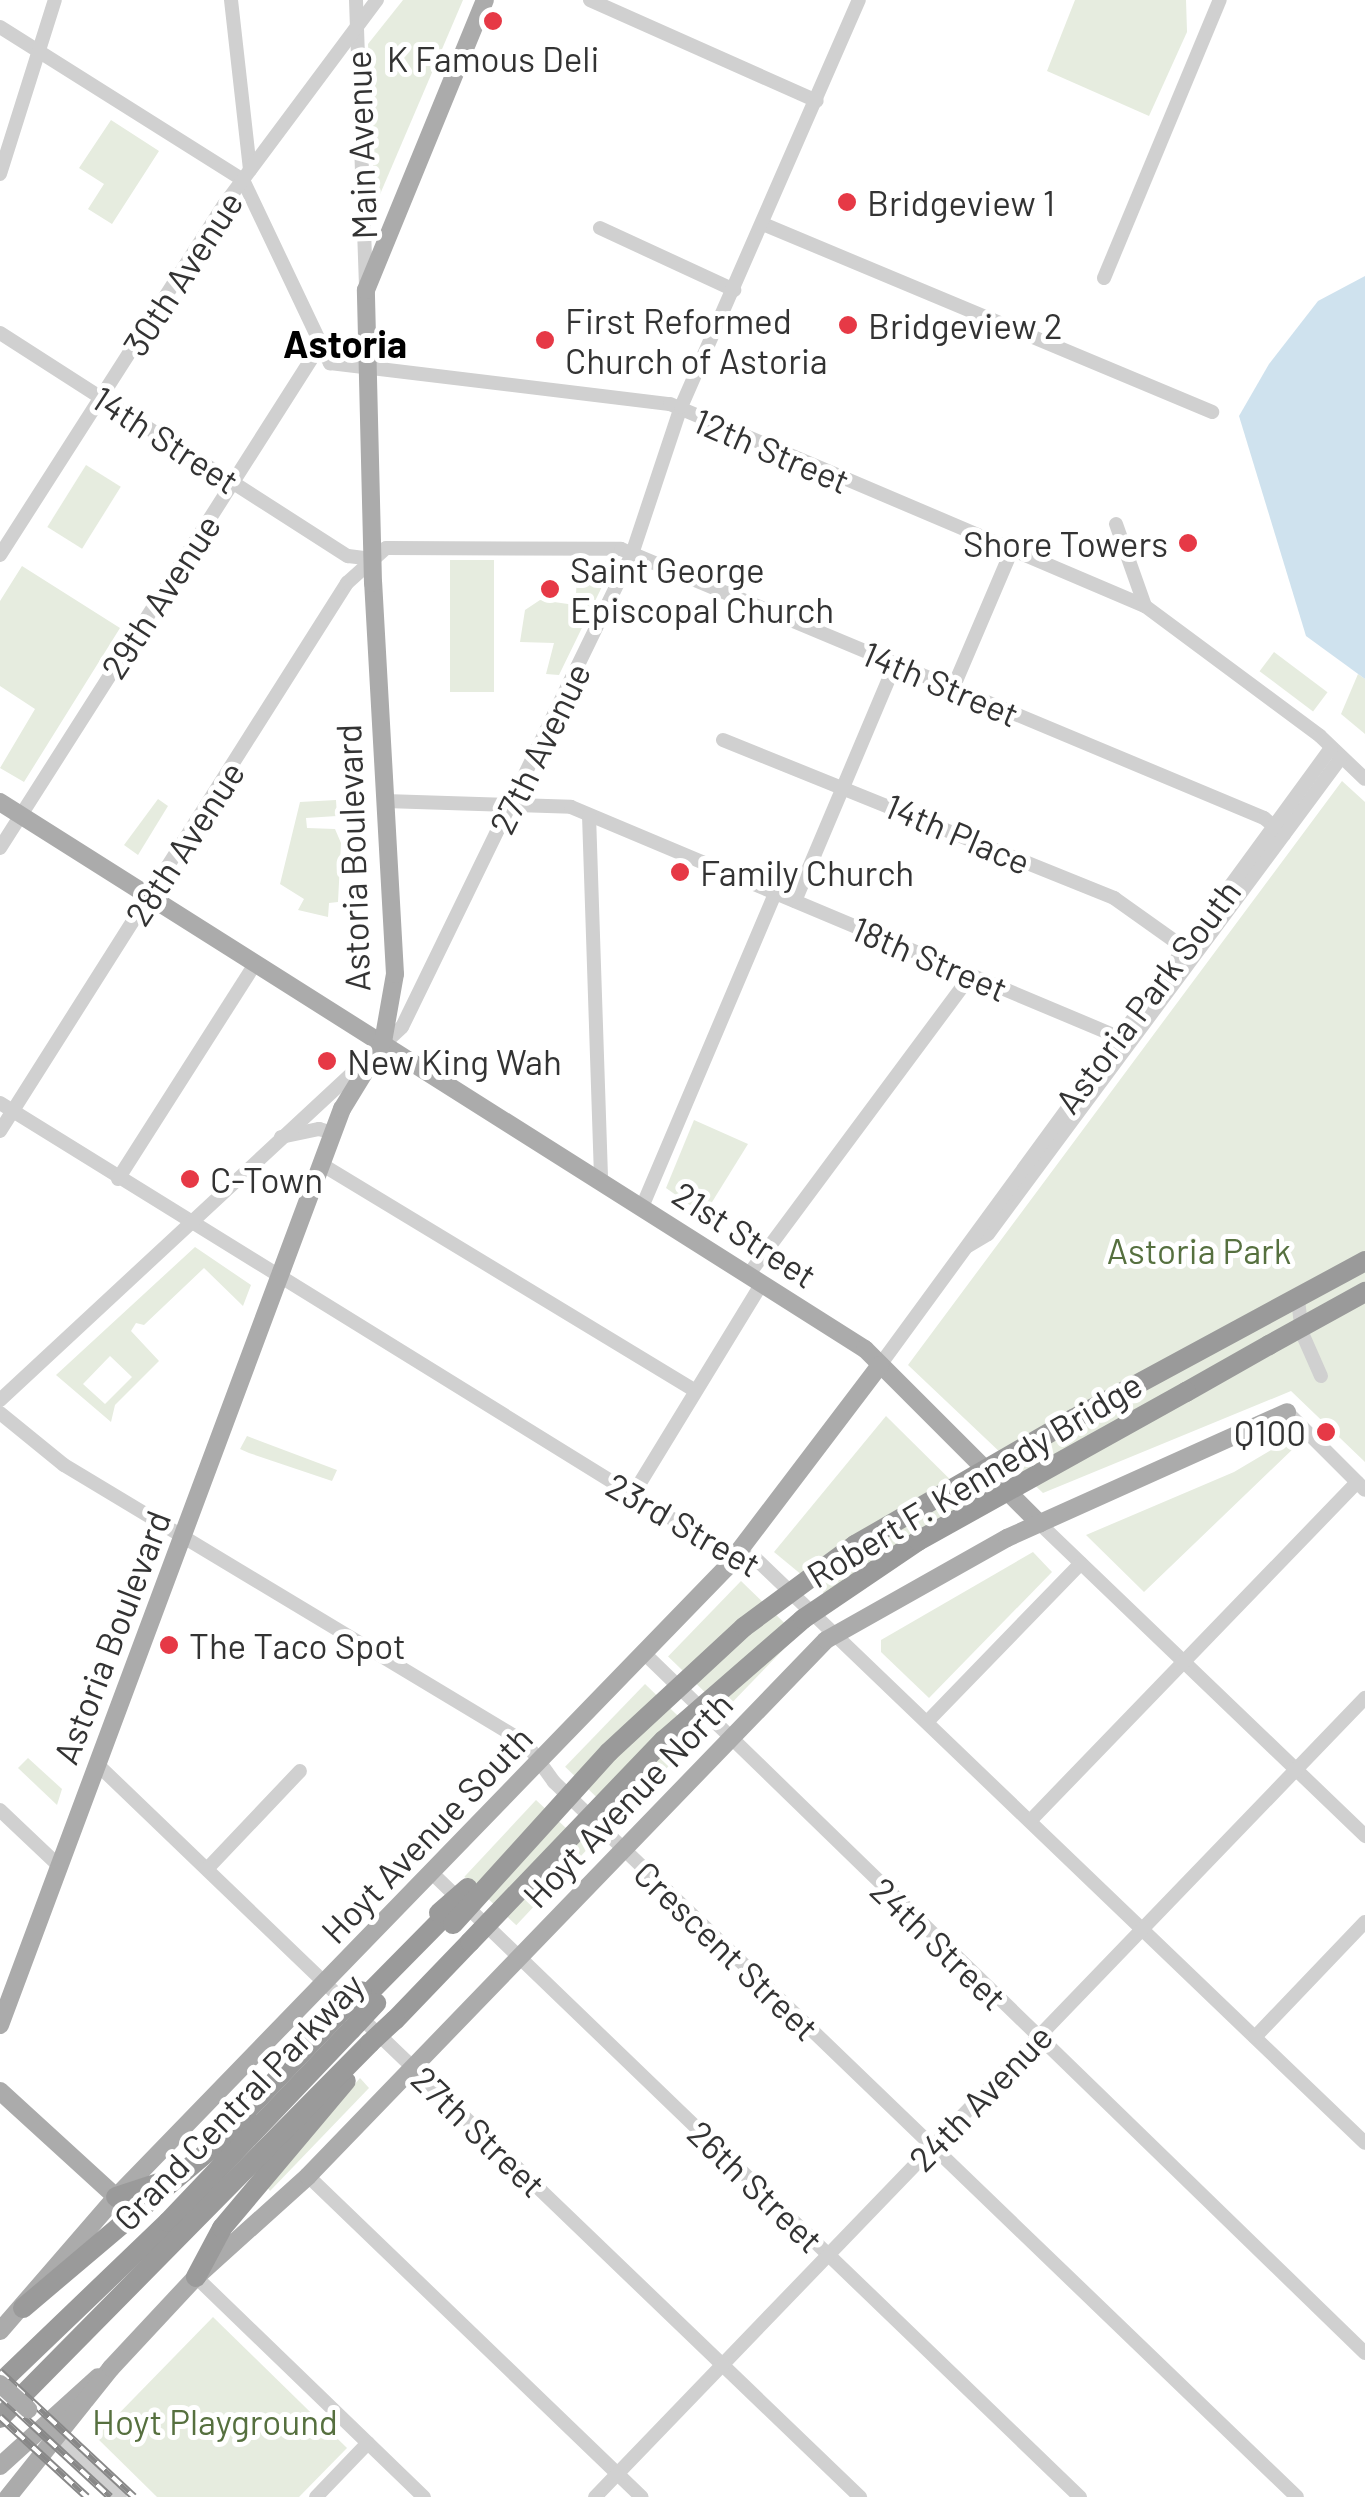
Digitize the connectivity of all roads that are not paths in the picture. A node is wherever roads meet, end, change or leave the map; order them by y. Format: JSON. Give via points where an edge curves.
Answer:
{"nodes":[{"id":1,"x":55,"y":0,"type":"edge"},
{"id":2,"x":230,"y":0,"type":"edge"},
{"id":3,"x":356,"y":0,"type":"edge"},
{"id":4,"x":376,"y":0,"type":"edge"},
{"id":5,"x":485,"y":0,"type":"edge"},
{"id":6,"x":590,"y":0,"type":"edge"},
{"id":7,"x":859,"y":0,"type":"edge"},
{"id":8,"x":1220,"y":0,"type":"edge"},
{"id":9,"x":356,"y":26,"type":"junction"},
{"id":10,"x":0,"y":27,"type":"edge"},
{"id":11,"x":39,"y":52,"type":"junction"},
{"id":12,"x":817,"y":102,"type":"junction"},
{"id":13,"x":0,"y":174,"type":"edge"},
{"id":14,"x":247,"y":175,"type":"junction"},
{"id":15,"x":763,"y":224,"type":"junction"},
{"id":16,"x":600,"y":228,"type":"dead end"},
{"id":17,"x":363,"y":229,"type":"junction"},
{"id":18,"x":390,"y":233,"type":"junction"},
{"id":19,"x":1104,"y":278,"type":"dead end"},
{"id":20,"x":366,"y":290,"type":"junction"},
{"id":21,"x":734,"y":290,"type":"junction"},
{"id":22,"x":0,"y":332,"type":"edge"},
{"id":23,"x":321,"y":344,"type":"junction"},
{"id":24,"x":366,"y":367,"type":"junction"},
{"id":25,"x":100,"y":397,"type":"junction"},
{"id":26,"x":680,"y":411,"type":"junction"},
{"id":27,"x":1212,"y":412,"type":"dead end"},
{"id":28,"x":233,"y":482,"type":"junction"},
{"id":29,"x":1116,"y":524,"type":"dead end"},
{"id":30,"x":1012,"y":550,"type":"junction"},
{"id":31,"x":632,"y":554,"type":"junction"},
{"id":32,"x":0,"y":555,"type":"edge"},
{"id":33,"x":372,"y":559,"type":"junction"},
{"id":34,"x":1145,"y":606,"type":"junction"},
{"id":35,"x":895,"y":664,"type":"junction"},
{"id":36,"x":953,"y":688,"type":"junction"},
{"id":37,"x":722,"y":740,"type":"dead end"},
{"id":38,"x":1340,"y":758,"type":"junction"},
{"id":39,"x":1365,"y":779,"type":"edge"},
{"id":40,"x":843,"y":787,"type":"junction"},
{"id":41,"x":0,"y":802,"type":"edge"},
{"id":42,"x":385,"y":802,"type":"junction"},
{"id":43,"x":513,"y":802,"type":"junction"},
{"id":44,"x":588,"y":814,"type":"junction"},
{"id":45,"x":21,"y":815,"type":"junction"},
{"id":46,"x":1278,"y":830,"type":"junction"},
{"id":47,"x":0,"y":848,"type":"edge"},
{"id":48,"x":775,"y":893,"type":"junction"},
{"id":49,"x":149,"y":897,"type":"junction"},
{"id":50,"x":795,"y":901,"type":"junction"},
{"id":51,"x":1183,"y":946,"type":"junction"},
{"id":52,"x":255,"y":964,"type":"junction"},
{"id":53,"x":971,"y":975,"type":"junction"},
{"id":54,"x":1123,"y":1039,"type":"junction"},
{"id":55,"x":383,"y":1042,"type":"junction"},
{"id":56,"x":6,"y":1107,"type":"edge"},
{"id":57,"x":0,"y":1131,"type":"edge"},
{"id":58,"x":333,"y":1134,"type":"junction"},
{"id":59,"x":280,"y":1137,"type":"junction"},
{"id":60,"x":322,"y":1164,"type":"junction"},
{"id":61,"x":118,"y":1178,"type":"junction"},
{"id":62,"x":601,"y":1180,"type":"junction"},
{"id":63,"x":642,"y":1206,"type":"junction"},
{"id":64,"x":190,"y":1225,"type":"junction"},
{"id":65,"x":1365,"y":1261,"type":"edge"},
{"id":66,"x":755,"y":1279,"type":"junction"},
{"id":67,"x":278,"y":1281,"type":"junction"},
{"id":68,"x":1365,"y":1292,"type":"edge"},
{"id":69,"x":1298,"y":1300,"type":"dead end"},
{"id":70,"x":880,"y":1365,"type":"junction"},
{"id":71,"x":1322,"y":1376,"type":"dead end"},
{"id":72,"x":696,"y":1391,"type":"junction"},
{"id":73,"x":0,"y":1400,"type":"edge"},
{"id":74,"x":1287,"y":1412,"type":"joint"},
{"id":75,"x":0,"y":1414,"type":"edge"},
{"id":76,"x":1361,"y":1486,"type":"edge"},
{"id":77,"x":632,"y":1496,"type":"junction"},
{"id":78,"x":1040,"y":1524,"type":"junction"},
{"id":79,"x":186,"y":1535,"type":"junction"},
{"id":80,"x":738,"y":1554,"type":"junction"},
{"id":81,"x":1081,"y":1562,"type":"junction"},
{"id":82,"x":835,"y":1633,"type":"junction"},
{"id":83,"x":646,"y":1655,"type":"junction"},
{"id":84,"x":1185,"y":1661,"type":"junction"},
{"id":85,"x":1365,"y":1698,"type":"edge"},
{"id":86,"x":927,"y":1722,"type":"junction"},
{"id":87,"x":729,"y":1740,"type":"junction"},
{"id":88,"x":540,"y":1762,"type":"junction"},
{"id":89,"x":98,"y":1764,"type":"junction"},
{"id":90,"x":1296,"y":1770,"type":"junction"},
{"id":91,"x":300,"y":1771,"type":"dead end"},
{"id":92,"x":0,"y":1810,"type":"edge"},
{"id":93,"x":1030,"y":1821,"type":"junction"},
{"id":94,"x":1365,"y":1836,"type":"edge"},
{"id":95,"x":624,"y":1849,"type":"junction"},
{"id":96,"x":515,"y":1855,"type":"junction"},
{"id":97,"x":59,"y":1866,"type":"junction"},
{"id":98,"x":207,"y":1869,"type":"junction"},
{"id":99,"x":434,"y":1875,"type":"junction"},
{"id":100,"x":445,"y":1918,"type":"junction"},
{"id":101,"x":1365,"y":1922,"type":"edge"},
{"id":102,"x":1142,"y":1928,"type":"junction"},
{"id":103,"x":518,"y":1958,"type":"junction"},
{"id":104,"x":326,"y":1984,"type":"junction"},
{"id":105,"x":395,"y":2020,"type":"joint"},
{"id":106,"x":344,"y":2022,"type":"junction"},
{"id":107,"x":0,"y":2025,"type":"edge"},
{"id":108,"x":1255,"y":2037,"type":"junction"},
{"id":109,"x":1036,"y":2038,"type":"junction"},
{"id":110,"x":372,"y":2044,"type":"junction"},
{"id":111,"x":413,"y":2067,"type":"junction"},
{"id":112,"x":0,"y":2091,"type":"edge"},
{"id":113,"x":1362,"y":2135,"type":"edge"},
{"id":114,"x":932,"y":2146,"type":"junction"},
{"id":115,"x":308,"y":2176,"type":"junction"},
{"id":116,"x":116,"y":2198,"type":"junction"},
{"id":117,"x":828,"y":2255,"type":"junction"},
{"id":118,"x":196,"y":2278,"type":"junction"},
{"id":119,"x":23,"y":2308,"type":"junction"},
{"id":120,"x":0,"y":2331,"type":"edge"},
{"id":121,"x":1365,"y":2353,"type":"edge"},
{"id":122,"x":722,"y":2365,"type":"junction"},
{"id":123,"x":111,"y":2368,"type":"junction"},
{"id":124,"x":0,"y":2384,"type":"edge"},
{"id":125,"x":34,"y":2416,"type":"junction"},
{"id":126,"x":0,"y":2418,"type":"edge"},
{"id":127,"x":58,"y":2438,"type":"junction"},
{"id":128,"x":368,"y":2443,"type":"junction"},
{"id":129,"x":0,"y":2466,"type":"edge"},
{"id":130,"x":618,"y":2474,"type":"junction"},
{"id":131,"x":8,"y":2497,"type":"edge"},
{"id":132,"x":120,"y":2497,"type":"edge"},
{"id":133,"x":316,"y":2497,"type":"edge"},
{"id":134,"x":424,"y":2497,"type":"edge"},
{"id":135,"x":595,"y":2497,"type":"edge"},
{"id":136,"x":642,"y":2497,"type":"edge"},
{"id":137,"x":860,"y":2497,"type":"edge"},
{"id":138,"x":1080,"y":2497,"type":"edge"},
{"id":139,"x":1298,"y":2497,"type":"edge"}],
"edges":[{"from":1,"to":11,"type":"street"},
{"from":2,"to":14,"type":"street"},
{"from":3,"to":9,"type":"street","name":"Main Avenue"},
{"from":4,"to":9,"type":"street","name":"30th Avenue"},
{"from":5,"to":18,"type":"main road","name":"Astoria Boulevard"},
{"from":6,"to":12,"type":"street"},
{"from":7,"to":12,"type":"street","name":"27th Avenue"},
{"from":8,"to":19,"type":"street"},
{"from":9,"to":14,"type":"street","name":"30th Avenue"},
{"from":9,"to":17,"type":"street","name":"Main Avenue"},
{"from":10,"to":11,"type":"street"},
{"from":11,"to":13,"type":"street"},
{"from":11,"to":14,"type":"street"},
{"from":12,"to":15,"type":"street","name":"27th Avenue"},
{"from":14,"to":23,"type":"street"},
{"from":14,"to":25,"type":"street","name":"30th Avenue"},
{"from":15,"to":21,"type":"street","name":"27th Avenue"},
{"from":15,"to":27,"type":"street"},
{"from":16,"to":21,"type":"street"},
{"from":17,"to":18,"type":"street"},
{"from":17,"to":20,"type":"street","name":"Main Avenue"},
{"from":18,"to":20,"type":"main road","name":"Astoria Boulevard"},
{"from":20,"to":24,"type":"main road","name":"Astoria Boulevard"},
{"from":21,"to":26,"type":"street","name":"27th Avenue"},
{"from":22,"to":25,"type":"street","name":"14th Street"},
{"from":23,"to":24,"type":"street","name":"12th Street","via":[[330,362]]},
{"from":23,"to":28,"type":"street","name":"29th Avenue"},
{"from":24,"to":26,"type":"street","name":"12th Street","via":[[670,404]]},
{"from":24,"to":33,"type":"main road","name":"Astoria Boulevard"},
{"from":25,"to":28,"type":"street","name":"14th Street"},
{"from":25,"to":32,"type":"street","name":"30th Avenue"},
{"from":26,"to":30,"type":"street","name":"12th Street"},
{"from":26,"to":31,"type":"street","name":"27th Avenue"},
{"from":28,"to":33,"type":"street","name":"14th Street","via":[[348,556]]},
{"from":28,"to":45,"type":"street","name":"29th Avenue"},
{"from":29,"to":34,"type":"street"},
{"from":30,"to":34,"type":"street","name":"12th Street"},
{"from":30,"to":36,"type":"street"},
{"from":31,"to":33,"type":"street","name":"14th Street","via":[[386,548]]},
{"from":31,"to":35,"type":"street","name":"14th Street"},
{"from":31,"to":43,"type":"street","name":"27th Avenue"},
{"from":33,"to":42,"type":"main road","name":"Astoria Boulevard"},
{"from":33,"to":49,"type":"street","name":"28th Avenue","via":[[347,583]]},
{"from":34,"to":38,"type":"street","name":"12th Street"},
{"from":35,"to":36,"type":"street","name":"14th Street"},
{"from":35,"to":40,"type":"street"},
{"from":36,"to":46,"type":"street","name":"14th Street"},
{"from":37,"to":40,"type":"street","name":"14th Place"},
{"from":38,"to":39,"type":"street","name":"12th Street"},
{"from":38,"to":46,"type":"street","name":"Astoria Park South"},
{"from":40,"to":50,"type":"street"},
{"from":40,"to":51,"type":"street","name":"14th Place","via":[[1114,898]]},
{"from":41,"to":45,"type":"main road","name":"21st Street"},
{"from":42,"to":43,"type":"street","name":"18th Street"},
{"from":42,"to":55,"type":"main road","name":"Astoria Boulevard","via":[[395,974]]},
{"from":43,"to":44,"type":"street","name":"18th Street"},
{"from":43,"to":55,"type":"street","name":"27th Avenue","via":[[402,1026]]},
{"from":44,"to":48,"type":"street","name":"18th Street"},
{"from":44,"to":62,"type":"street"},
{"from":45,"to":47,"type":"street","name":"29th Avenue"},
{"from":45,"to":49,"type":"main road","name":"21st Street"},
{"from":46,"to":51,"type":"street","name":"Astoria Park South"},
{"from":46,"to":54,"type":"street","name":"Astoria Park South"},
{"from":48,"to":50,"type":"street","name":"18th Street"},
{"from":48,"to":63,"type":"street"},
{"from":49,"to":52,"type":"main road","name":"21st Street"},
{"from":49,"to":56,"type":"street","name":"28th Avenue"},
{"from":50,"to":53,"type":"street","name":"18th Street"},
{"from":51,"to":54,"type":"street","name":"Astoria Park South"},
{"from":52,"to":55,"type":"main road","name":"21st Street"},
{"from":52,"to":61,"type":"street"},
{"from":53,"to":54,"type":"street","name":"18th Street"},
{"from":53,"to":66,"type":"street"},
{"from":54,"to":70,"type":"street","name":"Astoria Park South","via":[[980,1221]]},
{"from":55,"to":58,"type":"main road","name":"Astoria Boulevard"},
{"from":55,"to":59,"type":"street","name":"27th Avenue"},
{"from":55,"to":62,"type":"main road","name":"21st Street"},
{"from":56,"to":57,"type":"street","name":"28th Avenue"},
{"from":56,"to":61,"type":"street","name":"23rd Street"},
{"from":58,"to":59,"type":"street","via":[[318,1129]]},
{"from":58,"to":60,"type":"main road","name":"Astoria Boulevard"},
{"from":59,"to":64,"type":"street","name":"27th Avenue"},
{"from":60,"to":67,"type":"main road","name":"Astoria Boulevard"},
{"from":60,"to":72,"type":"street"},
{"from":61,"to":64,"type":"street","name":"23rd Street"},
{"from":62,"to":63,"type":"main road","name":"21st Street"},
{"from":63,"to":66,"type":"main road","name":"21st Street"},
{"from":64,"to":67,"type":"street","name":"23rd Street"},
{"from":64,"to":73,"type":"street","name":"27th Avenue"},
{"from":65,"to":96,"type":"highway","name":"Robert F. Kennedy Bridge","bridge":true,"via":[[951,1488],[816,1572],[674,1688]]},
{"from":66,"to":70,"type":"main road","name":"21st Street"},
{"from":66,"to":72,"type":"street"},
{"from":67,"to":77,"type":"street","name":"23rd Street"},
{"from":67,"to":79,"type":"main road","name":"Astoria Boulevard"},
{"from":68,"to":105,"type":"highway","name":"Robert F. Kennedy Bridge","bridge":true,"via":[[955,1519],[839,1592],[688,1716]]},
{"from":69,"to":71,"type":"street","via":[[1302,1334]]},
{"from":70,"to":78,"type":"main road","name":"21st Street"},
{"from":70,"to":80,"type":"main road","name":"Hoyt Avenue South"},
{"from":72,"to":77,"type":"street"},
{"from":74,"to":76,"type":"street"},
{"from":74,"to":78,"type":"main road","name":"Hoyt Avenue North"},
{"from":75,"to":79,"type":"street","name":"Crescent Street","via":[[64,1465]]},
{"from":76,"to":84,"type":"street"},
{"from":77,"to":80,"type":"street","name":"23rd Street"},
{"from":78,"to":81,"type":"street","name":"21st Street"},
{"from":78,"to":82,"type":"main road","name":"Hoyt Avenue North"},
{"from":79,"to":88,"type":"street","name":"Crescent Street","via":[[526,1743]]},
{"from":79,"to":89,"type":"main road","name":"Astoria Boulevard"},
{"from":80,"to":82,"type":"street","name":"23rd Street","via":[[757,1560]]},
{"from":80,"to":83,"type":"main road","name":"Hoyt Avenue South"},
{"from":81,"to":84,"type":"street","name":"21st Street"},
{"from":81,"to":86,"type":"street"},
{"from":82,"to":86,"type":"street","name":"23rd Street"},
{"from":82,"to":87,"type":"main road","name":"Hoyt Avenue North"},
{"from":83,"to":87,"type":"street","name":"24th Street"},
{"from":83,"to":88,"type":"main road","name":"Hoyt Avenue South"},
{"from":84,"to":90,"type":"street","name":"21st Street"},
{"from":84,"to":93,"type":"street"},
{"from":85,"to":90,"type":"street","name":"24th Avenue"},
{"from":86,"to":93,"type":"street","name":"23rd Street"},
{"from":87,"to":95,"type":"main road","name":"Hoyt Avenue North"},
{"from":87,"to":109,"type":"street","name":"24th Street"},
{"from":88,"to":95,"type":"street","name":"Crescent Street"},
{"from":88,"to":99,"type":"main road","name":"Hoyt Avenue South"},
{"from":89,"to":97,"type":"main road","name":"Astoria Boulevard"},
{"from":89,"to":98,"type":"street","name":"27th Street"},
{"from":90,"to":94,"type":"street","name":"21st Street"},
{"from":90,"to":102,"type":"street","name":"24th Avenue"},
{"from":91,"to":98,"type":"street"},
{"from":92,"to":97,"type":"street"},
{"from":93,"to":102,"type":"street","name":"23rd Street"},
{"from":95,"to":103,"type":"main road","name":"Hoyt Avenue North"},
{"from":95,"to":114,"type":"street","name":"Crescent Street"},
{"from":96,"to":100,"type":"highway","name":"Grand Central Parkway","bridge":true},
{"from":96,"to":100,"type":"highway","bridge":true,"via":[[468,1888]]},
{"from":97,"to":107,"type":"main road","name":"Astoria Boulevard"},
{"from":98,"to":104,"type":"street","name":"27th Street"},
{"from":99,"to":103,"type":"street","name":"26th Street"},
{"from":99,"to":104,"type":"main road","name":"Hoyt Avenue South"},
{"from":100,"to":106,"type":"highway","name":"Grand Central Parkway","bridge":true},
{"from":101,"to":108,"type":"street"},
{"from":102,"to":108,"type":"street","name":"23rd Street"},
{"from":102,"to":109,"type":"street","name":"24th Avenue"},
{"from":103,"to":111,"type":"main road","name":"Hoyt Avenue North"},
{"from":103,"to":117,"type":"street","name":"26th Street"},
{"from":104,"to":111,"type":"street","name":"27th Street"},
{"from":104,"to":116,"type":"main road","name":"Hoyt Avenue South"},
{"from":105,"to":110,"type":"highway","name":"Grand Central Parkway","bridge":true},
{"from":106,"to":116,"type":"highway","via":[[195,2158],[144,2193]]},
{"from":106,"to":119,"type":"highway","via":[[203,2161]]},
{"from":106,"to":124,"type":"highway","name":"Grand Central Parkway","via":[[168,2222]]},
{"from":108,"to":113,"type":"street","name":"23rd Street"},
{"from":109,"to":114,"type":"street","name":"24th Avenue"},
{"from":109,"to":121,"type":"street","name":"24th Street"},
{"from":110,"to":118,"type":"highway","via":[[222,2228]]},
{"from":110,"to":126,"type":"highway","name":"Grand Central Parkway"},
{"from":111,"to":115,"type":"main road","name":"Hoyt Avenue North"},
{"from":111,"to":122,"type":"street","name":"27th Street"},
{"from":112,"to":116,"type":"main road"},
{"from":114,"to":117,"type":"street","name":"24th Avenue"},
{"from":114,"to":139,"type":"street","name":"Crescent Street"},
{"from":115,"to":118,"type":"main road","name":"Hoyt Avenue North"},
{"from":115,"to":130,"type":"street"},
{"from":116,"to":119,"type":"main road","name":"Hoyt Avenue South"},
{"from":117,"to":122,"type":"street","name":"24th Avenue"},
{"from":117,"to":138,"type":"street","name":"26th Street"},
{"from":118,"to":123,"type":"main road","name":"Hoyt Avenue North"},
{"from":118,"to":128,"type":"street"},
{"from":119,"to":120,"type":"main road","name":"Hoyt Avenue South"},
{"from":122,"to":130,"type":"street","name":"24th Avenue"},
{"from":122,"to":137,"type":"street","name":"27th Street"},
{"from":123,"to":125,"type":"main road","name":"Hoyt Avenue North"},
{"from":123,"to":127,"type":"main road","name":"Hoyt Avenue North"},
{"from":124,"to":125,"type":"main road","bridge":true},
{"from":125,"to":127,"type":"main road"},
{"from":125,"to":129,"type":"main road","name":"Hoyt Avenue North"},
{"from":127,"to":131,"type":"main road","name":"Hoyt Avenue North"},
{"from":127,"to":132,"type":"street"},
{"from":128,"to":133,"type":"street"},
{"from":128,"to":134,"type":"street"},
{"from":130,"to":135,"type":"street","name":"24th Avenue"},
{"from":130,"to":136,"type":"street"}]}
